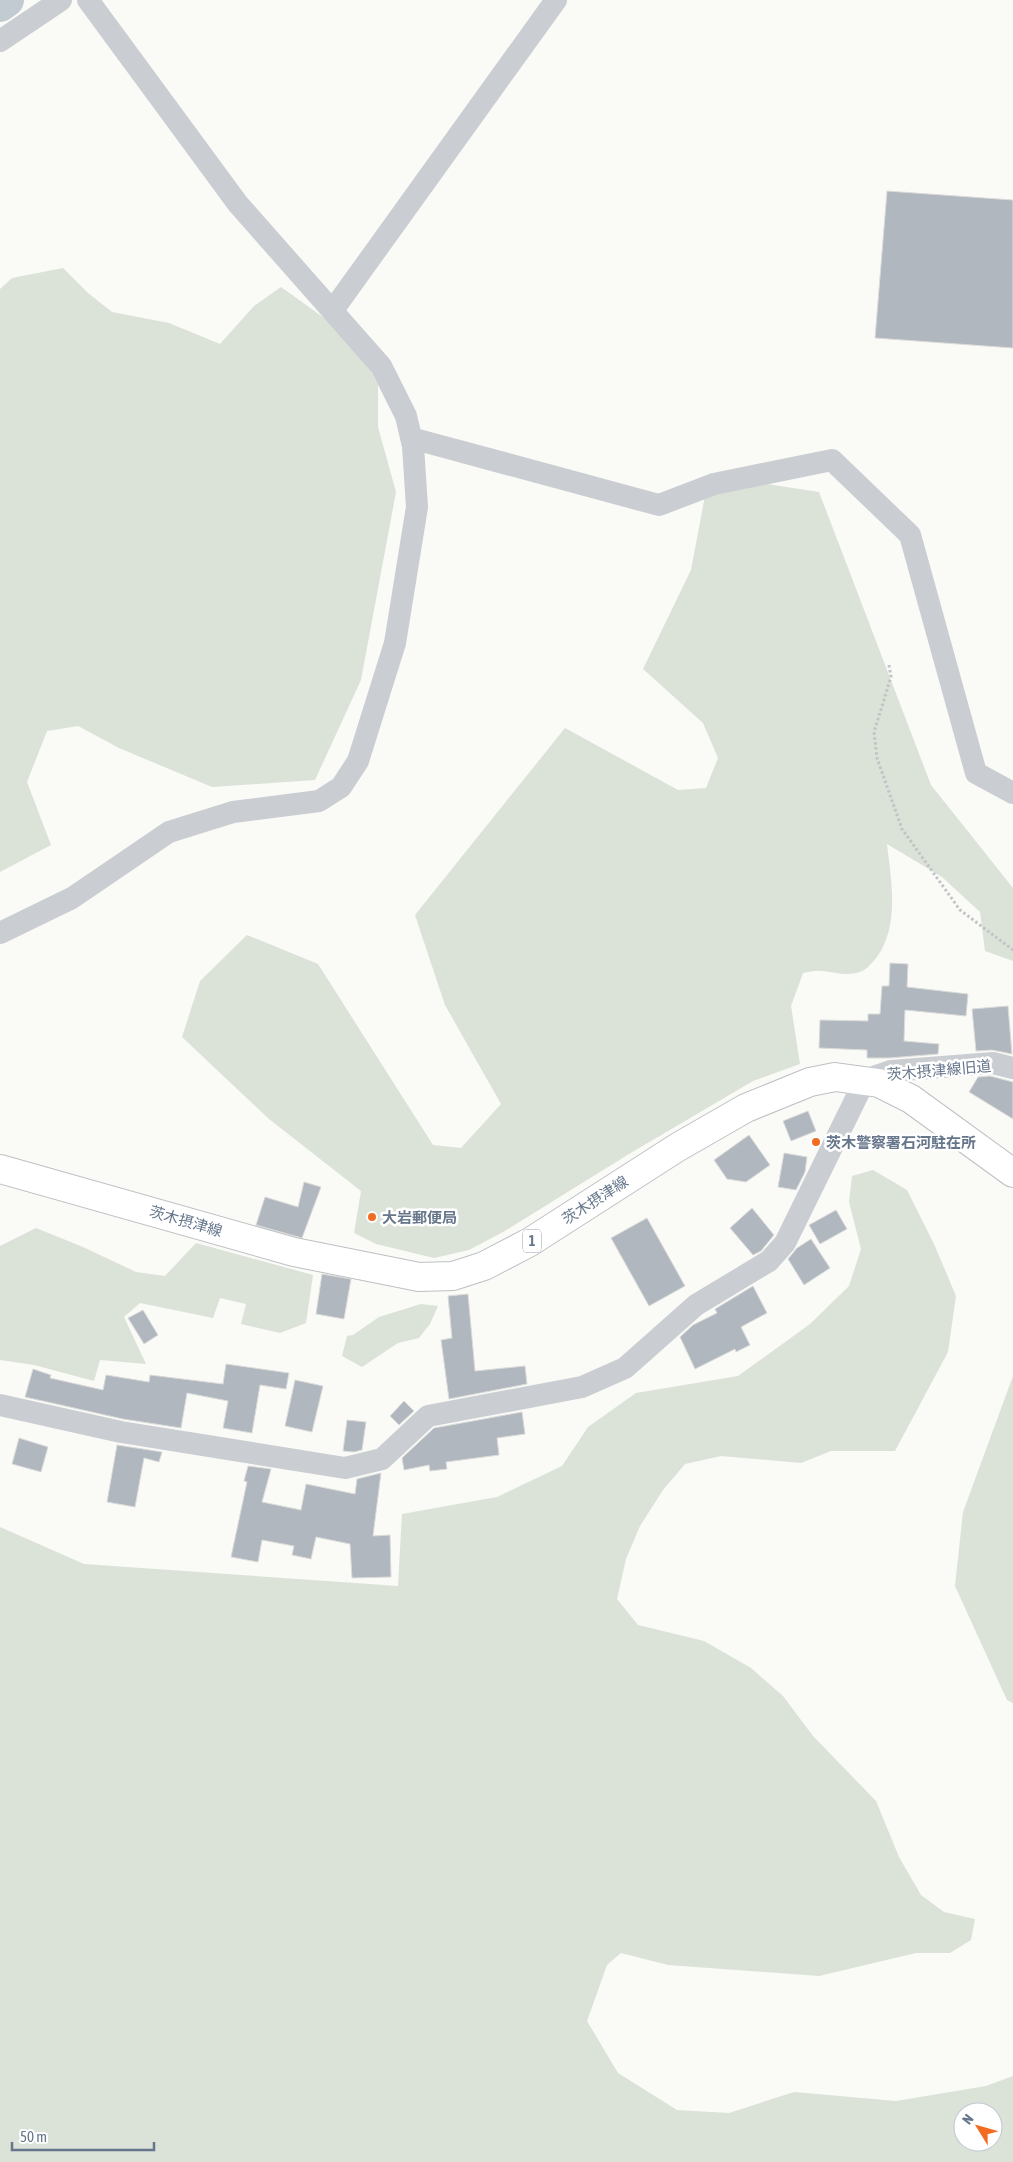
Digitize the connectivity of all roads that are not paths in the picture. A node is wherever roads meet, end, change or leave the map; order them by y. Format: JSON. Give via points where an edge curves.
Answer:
{"nodes":[{"id":1,"x":61,"y":0,"type":"edge"},
{"id":2,"x":88,"y":0,"type":"edge"},
{"id":3,"x":556,"y":0,"type":"edge"},
{"id":4,"x":0,"y":41,"type":"edge"},
{"id":5,"x":333,"y":310,"type":"junction"},
{"id":6,"x":411,"y":438,"type":"junction"},
{"id":7,"x":1013,"y":793,"type":"edge"},
{"id":8,"x":0,"y":933,"type":"edge"},
{"id":9,"x":1013,"y":1068,"type":"edge"},
{"id":10,"x":865,"y":1080,"type":"junction"},
{"id":11,"x":0,"y":1169,"type":"edge"},
{"id":12,"x":1013,"y":1174,"type":"edge"},
{"id":13,"x":0,"y":1405,"type":"edge"}],
"edges":[{"from":1,"to":4,"type":"street"},
{"from":2,"to":5,"type":"street","via":[[238,204]]},
{"from":3,"to":5,"type":"street"},
{"from":5,"to":6,"type":"street","via":[[381,366],[406,416]]},
{"from":6,"to":7,"type":"street","via":[[659,505],[714,484],[832,460],[910,535],[976,773]]},
{"from":6,"to":8,"type":"street","via":[[417,507],[395,643],[358,761],[342,786],[319,801],[233,812],[169,832],[72,898]]},
{"from":9,"to":10,"type":"street","name":"茨木摂津線旧道","via":[[993,1063],[891,1071]]},
{"from":10,"to":11,"type":"main road","name":"茨木摂津線","number":"1","via":[[835,1078],[810,1082],[746,1108],[678,1146],[530,1242],[484,1266],[453,1276],[419,1277],[294,1252]]},
{"from":10,"to":12,"type":"main road","name":"茨木摂津線","number":"1","via":[[911,1099]]},
{"from":10,"to":13,"type":"street","via":[[785,1243],[769,1261],[696,1305],[625,1368],[582,1387],[428,1416],[382,1459],[344,1468],[122,1432]]}]}
